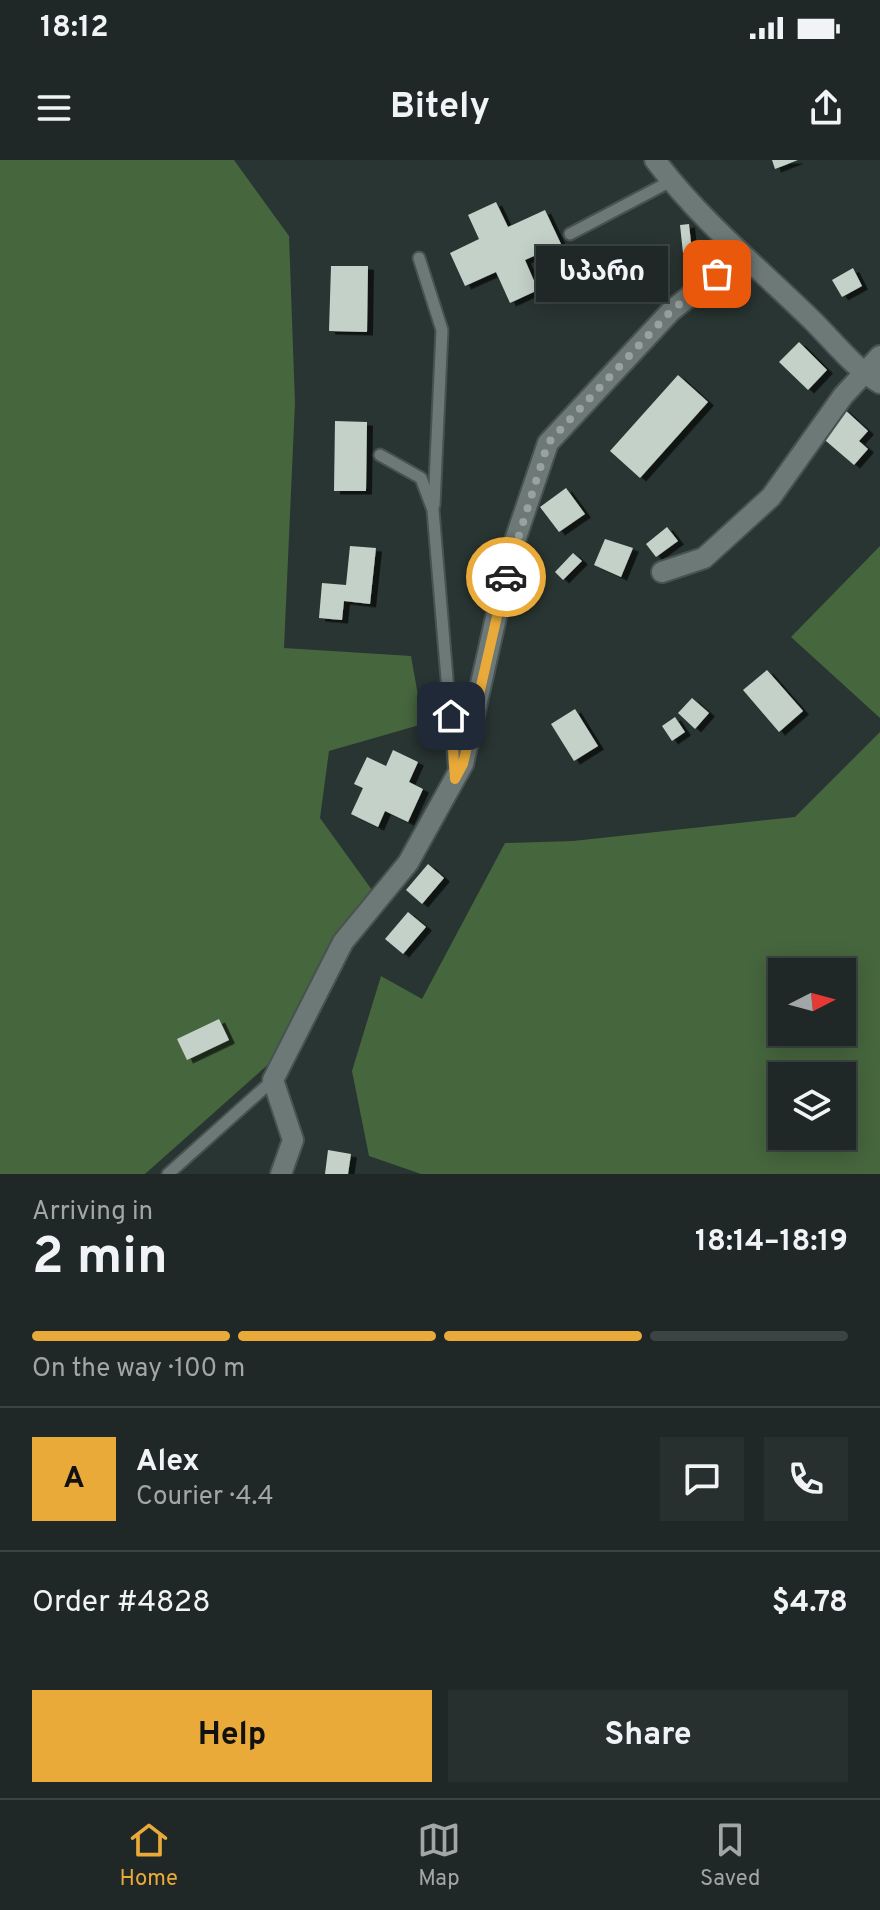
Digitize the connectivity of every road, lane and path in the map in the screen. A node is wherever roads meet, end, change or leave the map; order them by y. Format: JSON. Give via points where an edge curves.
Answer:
{"nodes":[{"id":1,"x":655,"y":160,"type":"edge"},
{"id":2,"x":670,"y":170,"type":"edge"},
{"id":3,"x":570,"y":234,"type":"dead end"},
{"id":4,"x":740,"y":256,"type":"junction"},
{"id":5,"x":419,"y":258,"type":"dead end"},
{"id":6,"x":880,"y":356,"type":"edge"},
{"id":7,"x":873,"y":379,"type":"edge"},
{"id":8,"x":380,"y":455,"type":"dead end"},
{"id":9,"x":433,"y":510,"type":"junction"},
{"id":10,"x":662,"y":572,"type":"dead end"},
{"id":11,"x":455,"y":779,"type":"junction"},
{"id":12,"x":273,"y":1080,"type":"junction"},
{"id":13,"x":168,"y":1174,"type":"edge"},
{"id":14,"x":281,"y":1174,"type":"edge"}],
"edges":[{"from":1,"to":2,"type":"street"},
{"from":2,"to":3,"type":"lane"},
{"from":2,"to":4,"type":"street"},
{"from":4,"to":7,"type":"street"},
{"from":4,"to":11,"type":"street","via":[[671,311],[548,443],[510,555],[463,764]]},
{"from":5,"to":9,"type":"lane","via":[[442,330]]},
{"from":6,"to":7,"type":"street"},
{"from":7,"to":10,"type":"street","via":[[843,396],[771,497],[704,558]]},
{"from":8,"to":9,"type":"lane","via":[[421,478]]},
{"from":9,"to":11,"type":"lane"},
{"from":11,"to":12,"type":"street","via":[[408,863],[343,942]]},
{"from":12,"to":13,"type":"lane"},
{"from":12,"to":14,"type":"street","via":[[293,1140]]}]}
